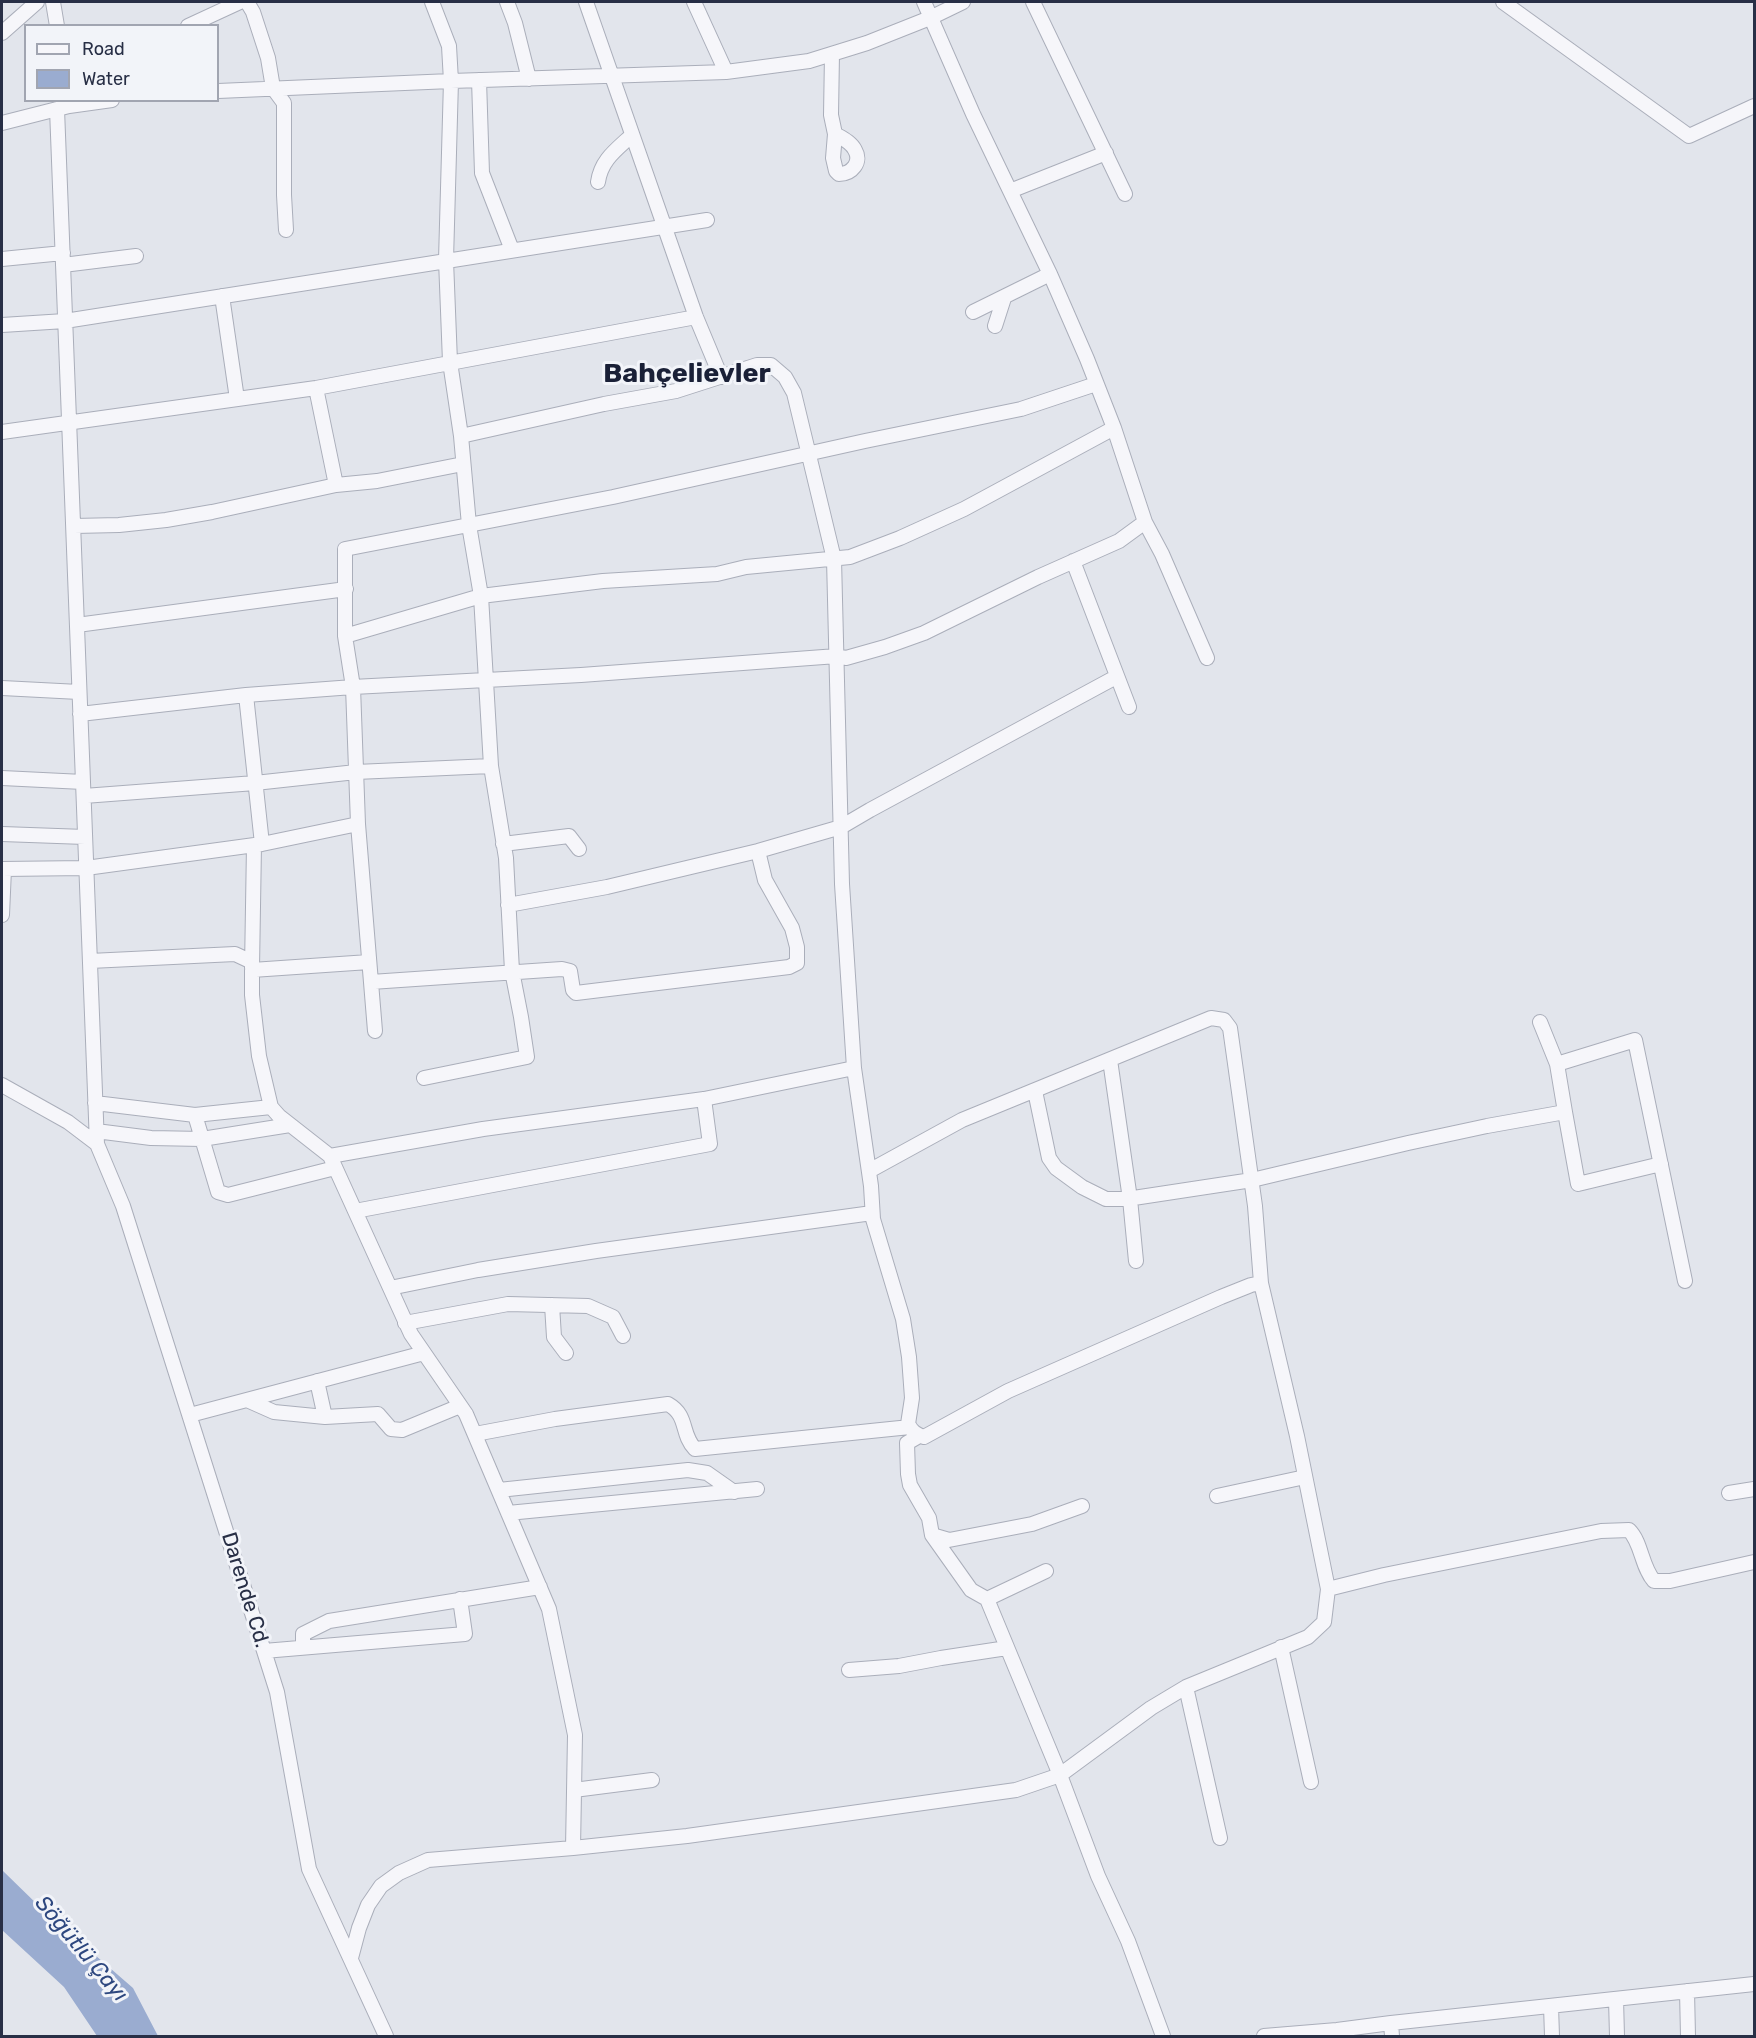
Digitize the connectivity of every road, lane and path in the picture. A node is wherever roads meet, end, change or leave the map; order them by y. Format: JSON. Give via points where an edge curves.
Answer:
{"nodes":[{"id":1,"x":37,"y":2,"type":"edge"},
{"id":2,"x":53,"y":2,"type":"edge"},
{"id":3,"x":240,"y":2,"type":"edge"},
{"id":4,"x":247,"y":2,"type":"edge"},
{"id":5,"x":432,"y":2,"type":"edge"},
{"id":6,"x":507,"y":2,"type":"edge"},
{"id":7,"x":586,"y":2,"type":"edge"},
{"id":8,"x":694,"y":2,"type":"edge"},
{"id":9,"x":924,"y":2,"type":"edge"},
{"id":10,"x":963,"y":2,"type":"edge"},
{"id":11,"x":1033,"y":2,"type":"edge"},
{"id":12,"x":1503,"y":2,"type":"edge"},
{"id":13,"x":930,"y":18,"type":"junction"},
{"id":14,"x":57,"y":24,"type":"edge"},
{"id":15,"x":192,"y":24,"type":"edge"},
{"id":16,"x":2,"y":33,"type":"edge"},
{"id":17,"x":832,"y":54,"type":"junction"},
{"id":18,"x":726,"y":72,"type":"junction"},
{"id":19,"x":611,"y":76,"type":"junction"},
{"id":20,"x":529,"y":79,"type":"junction"},
{"id":21,"x":479,"y":80,"type":"junction"},
{"id":22,"x":451,"y":81,"type":"junction"},
{"id":23,"x":273,"y":88,"type":"junction"},
{"id":24,"x":219,"y":91,"type":"edge"},
{"id":25,"x":93,"y":102,"type":"edge"},
{"id":26,"x":65,"y":105,"type":"edge"},
{"id":27,"x":1755,"y":106,"type":"edge"},
{"id":28,"x":2,"y":114,"type":"edge"},
{"id":29,"x":2,"y":123,"type":"edge"},
{"id":30,"x":835,"y":134,"type":"dead end"},
{"id":31,"x":632,"y":135,"type":"junction"},
{"id":32,"x":1106,"y":153,"type":"junction"},
{"id":33,"x":598,"y":182,"type":"dead end"},
{"id":34,"x":1010,"y":190,"type":"junction"},
{"id":35,"x":1125,"y":194,"type":"dead end"},
{"id":36,"x":708,"y":220,"type":"dead end"},
{"id":37,"x":664,"y":225,"type":"junction"},
{"id":38,"x":286,"y":230,"type":"dead end"},
{"id":39,"x":512,"y":250,"type":"junction"},
{"id":40,"x":136,"y":256,"type":"dead end"},
{"id":41,"x":2,"y":259,"type":"edge"},
{"id":42,"x":63,"y":259,"type":"junction"},
{"id":43,"x":446,"y":260,"type":"junction"},
{"id":44,"x":1050,"y":274,"type":"junction"},
{"id":45,"x":222,"y":296,"type":"junction"},
{"id":46,"x":1004,"y":298,"type":"junction"},
{"id":47,"x":973,"y":312,"type":"dead end"},
{"id":48,"x":696,"y":317,"type":"junction"},
{"id":49,"x":65,"y":321,"type":"junction"},
{"id":50,"x":2,"y":325,"type":"edge"},
{"id":51,"x":995,"y":326,"type":"dead end"},
{"id":52,"x":450,"y":362,"type":"junction"},
{"id":53,"x":721,"y":377,"type":"junction"},
{"id":54,"x":1096,"y":384,"type":"junction"},
{"id":55,"x":316,"y":388,"type":"junction"},
{"id":56,"x":237,"y":399,"type":"junction"},
{"id":57,"x":70,"y":423,"type":"junction"},
{"id":58,"x":1114,"y":428,"type":"junction"},
{"id":59,"x":2,"y":432,"type":"edge"},
{"id":60,"x":461,"y":436,"type":"junction"},
{"id":61,"x":809,"y":454,"type":"junction"},
{"id":62,"x":462,"y":464,"type":"junction"},
{"id":63,"x":336,"y":485,"type":"junction"},
{"id":64,"x":1145,"y":522,"type":"junction"},
{"id":65,"x":469,"y":525,"type":"junction"},
{"id":66,"x":74,"y":526,"type":"junction"},
{"id":67,"x":834,"y":559,"type":"junction"},
{"id":68,"x":1072,"y":561,"type":"junction"},
{"id":69,"x":345,"y":589,"type":"junction"},
{"id":70,"x":480,"y":596,"type":"junction"},
{"id":71,"x":77,"y":625,"type":"junction"},
{"id":72,"x":345,"y":636,"type":"junction"},
{"id":73,"x":837,"y":656,"type":"junction"},
{"id":74,"x":1207,"y":658,"type":"dead end"},
{"id":75,"x":1116,"y":677,"type":"junction"},
{"id":76,"x":487,"y":680,"type":"junction"},
{"id":77,"x":353,"y":687,"type":"junction"},
{"id":78,"x":2,"y":688,"type":"edge"},
{"id":79,"x":79,"y":692,"type":"junction"},
{"id":80,"x":246,"y":696,"type":"junction"},
{"id":81,"x":1129,"y":707,"type":"dead end"},
{"id":82,"x":80,"y":714,"type":"junction"},
{"id":83,"x":491,"y":765,"type":"junction"},
{"id":84,"x":356,"y":772,"type":"junction"},
{"id":85,"x":2,"y":778,"type":"edge"},
{"id":86,"x":255,"y":783,"type":"junction"},
{"id":87,"x":83,"y":789,"type":"junction"},
{"id":88,"x":358,"y":824,"type":"junction"},
{"id":89,"x":841,"y":827,"type":"junction"},
{"id":90,"x":2,"y":834,"type":"edge"},
{"id":91,"x":85,"y":837,"type":"junction"},
{"id":92,"x":503,"y":844,"type":"junction"},
{"id":93,"x":258,"y":845,"type":"junction"},
{"id":94,"x":579,"y":849,"type":"dead end"},
{"id":95,"x":758,"y":851,"type":"junction"},
{"id":96,"x":86,"y":868,"type":"junction"},
{"id":97,"x":3,"y":869,"type":"edge"},
{"id":98,"x":508,"y":905,"type":"junction"},
{"id":99,"x":2,"y":915,"type":"edge"},
{"id":100,"x":90,"y":961,"type":"junction"},
{"id":101,"x":369,"y":962,"type":"junction"},
{"id":102,"x":252,"y":966,"type":"junction"},
{"id":103,"x":512,"y":972,"type":"junction"},
{"id":104,"x":371,"y":982,"type":"junction"},
{"id":105,"x":1540,"y":1022,"type":"dead end"},
{"id":106,"x":375,"y":1031,"type":"dead end"},
{"id":107,"x":1110,"y":1060,"type":"junction"},
{"id":108,"x":1557,"y":1064,"type":"junction"},
{"id":109,"x":854,"y":1068,"type":"junction"},
{"id":110,"x":424,"y":1078,"type":"dead end"},
{"id":111,"x":2,"y":1084,"type":"edge"},
{"id":112,"x":1035,"y":1091,"type":"junction"},
{"id":113,"x":704,"y":1098,"type":"junction"},
{"id":114,"x":95,"y":1102,"type":"junction"},
{"id":115,"x":271,"y":1107,"type":"junction"},
{"id":116,"x":1565,"y":1112,"type":"junction"},
{"id":117,"x":195,"y":1114,"type":"junction"},
{"id":118,"x":290,"y":1125,"type":"junction"},
{"id":119,"x":96,"y":1138,"type":"junction"},
{"id":120,"x":202,"y":1138,"type":"junction"},
{"id":121,"x":332,"y":1162,"type":"junction"},
{"id":122,"x":1661,"y":1164,"type":"junction"},
{"id":123,"x":869,"y":1171,"type":"junction"},
{"id":124,"x":1252,"y":1180,"type":"junction"},
{"id":125,"x":1130,"y":1199,"type":"junction"},
{"id":126,"x":355,"y":1212,"type":"junction"},
{"id":127,"x":872,"y":1213,"type":"junction"},
{"id":128,"x":1136,"y":1261,"type":"dead end"},
{"id":129,"x":1685,"y":1281,"type":"dead end"},
{"id":130,"x":1261,"y":1283,"type":"junction"},
{"id":131,"x":390,"y":1288,"type":"junction"},
{"id":132,"x":552,"y":1305,"type":"junction"},
{"id":133,"x":405,"y":1323,"type":"junction"},
{"id":134,"x":623,"y":1336,"type":"dead end"},
{"id":135,"x":424,"y":1353,"type":"junction"},
{"id":136,"x":566,"y":1353,"type":"dead end"},
{"id":137,"x":317,"y":1381,"type":"junction"},
{"id":138,"x":247,"y":1400,"type":"junction"},
{"id":139,"x":460,"y":1406,"type":"junction"},
{"id":140,"x":190,"y":1415,"type":"junction"},
{"id":141,"x":325,"y":1417,"type":"junction"},
{"id":142,"x":914,"y":1431,"type":"junction"},
{"id":143,"x":475,"y":1434,"type":"junction"},
{"id":144,"x":1305,"y":1477,"type":"junction"},
{"id":145,"x":757,"y":1489,"type":"dead end"},
{"id":146,"x":1755,"y":1489,"type":"edge"},
{"id":147,"x":499,"y":1490,"type":"junction"},
{"id":148,"x":734,"y":1492,"type":"junction"},
{"id":149,"x":1729,"y":1493,"type":"dead end"},
{"id":150,"x":1217,"y":1496,"type":"dead end"},
{"id":151,"x":1082,"y":1506,"type":"dead end"},
{"id":152,"x":508,"y":1513,"type":"junction"},
{"id":153,"x":932,"y":1535,"type":"junction"},
{"id":154,"x":1755,"y":1562,"type":"edge"},
{"id":155,"x":1046,"y":1571,"type":"dead end"},
{"id":156,"x":540,"y":1587,"type":"junction"},
{"id":157,"x":1328,"y":1589,"type":"junction"},
{"id":158,"x":460,"y":1599,"type":"junction"},
{"id":159,"x":987,"y":1599,"type":"junction"},
{"id":160,"x":303,"y":1647,"type":"junction"},
{"id":161,"x":1281,"y":1647,"type":"junction"},
{"id":162,"x":1007,"y":1648,"type":"junction"},
{"id":163,"x":264,"y":1651,"type":"junction"},
{"id":164,"x":849,"y":1670,"type":"dead end"},
{"id":165,"x":1186,"y":1687,"type":"junction"},
{"id":166,"x":1060,"y":1775,"type":"junction"},
{"id":167,"x":652,"y":1780,"type":"dead end"},
{"id":168,"x":1311,"y":1782,"type":"dead end"},
{"id":169,"x":574,"y":1790,"type":"junction"},
{"id":170,"x":1220,"y":1838,"type":"dead end"},
{"id":171,"x":573,"y":1848,"type":"junction"},
{"id":172,"x":351,"y":1958,"type":"junction"},
{"id":173,"x":1755,"y":1984,"type":"edge"},
{"id":174,"x":1687,"y":1991,"type":"junction"},
{"id":175,"x":1616,"y":1999,"type":"junction"},
{"id":176,"x":1551,"y":2006,"type":"junction"},
{"id":177,"x":1392,"y":2030,"type":"edge"},
{"id":178,"x":386,"y":2037,"type":"edge"},
{"id":179,"x":1163,"y":2037,"type":"edge"},
{"id":180,"x":1264,"y":2037,"type":"edge"},
{"id":181,"x":1552,"y":2037,"type":"edge"},
{"id":182,"x":1617,"y":2037,"type":"edge"},
{"id":183,"x":1688,"y":2037,"type":"edge"}],
"edges":[{"from":1,"to":16,"type":"street"},
{"from":2,"to":14,"type":"street"},
{"from":3,"to":15,"type":"street"},
{"from":4,"to":23,"type":"street","via":[[268,58]]},
{"from":5,"to":22,"type":"street","via":[[449,46]]},
{"from":6,"to":20,"type":"street"},
{"from":7,"to":19,"type":"street"},
{"from":8,"to":18,"type":"street"},
{"from":9,"to":13,"type":"street"},
{"from":10,"to":13,"type":"street"},
{"from":11,"to":32,"type":"street"},
{"from":12,"to":27,"type":"street","via":[[1689,136]]},
{"from":13,"to":17,"type":"street"},
{"from":13,"to":34,"type":"street"},
{"from":17,"to":18,"type":"street","via":[[809,61]]},
{"from":17,"to":30,"type":"street","via":[[831,115]]},
{"from":18,"to":19,"type":"street"},
{"from":19,"to":20,"type":"street"},
{"from":19,"to":31,"type":"street"},
{"from":20,"to":21,"type":"street"},
{"from":21,"to":22,"type":"street"},
{"from":21,"to":39,"type":"street","via":[[482,173]]},
{"from":22,"to":23,"type":"street"},
{"from":22,"to":43,"type":"street"},
{"from":23,"to":24,"type":"street"},
{"from":23,"to":38,"type":"street","via":[[284,103]]},
{"from":25,"to":26,"type":"street"},
{"from":26,"to":28,"type":"street"},
{"from":26,"to":29,"type":"street"},
{"from":26,"to":42,"type":"street"},
{"from":31,"to":33,"type":"street","via":[[600,169]]},
{"from":31,"to":37,"type":"street"},
{"from":32,"to":34,"type":"street"},
{"from":32,"to":35,"type":"street"},
{"from":34,"to":44,"type":"street"},
{"from":36,"to":37,"type":"street"},
{"from":37,"to":39,"type":"street"},
{"from":37,"to":48,"type":"street"},
{"from":39,"to":43,"type":"street"},
{"from":40,"to":42,"type":"street"},
{"from":41,"to":42,"type":"street"},
{"from":42,"to":49,"type":"street"},
{"from":43,"to":45,"type":"street"},
{"from":43,"to":52,"type":"street"},
{"from":44,"to":46,"type":"street"},
{"from":44,"to":54,"type":"street"},
{"from":45,"to":49,"type":"street"},
{"from":45,"to":56,"type":"street"},
{"from":46,"to":47,"type":"street"},
{"from":46,"to":51,"type":"street"},
{"from":48,"to":52,"type":"street"},
{"from":48,"to":53,"type":"street"},
{"from":49,"to":50,"type":"street"},
{"from":49,"to":57,"type":"street"},
{"from":52,"to":55,"type":"street"},
{"from":52,"to":60,"type":"street"},
{"from":53,"to":60,"type":"street","via":[[676,391]]},
{"from":53,"to":61,"type":"street","via":[[743,368],[771,365],[785,377],[794,393]]},
{"from":54,"to":58,"type":"street"},
{"from":54,"to":61,"type":"street","via":[[1021,409]]},
{"from":55,"to":56,"type":"street"},
{"from":55,"to":63,"type":"street"},
{"from":56,"to":57,"type":"street"},
{"from":57,"to":59,"type":"street"},
{"from":57,"to":66,"type":"street"},
{"from":58,"to":64,"type":"street"},
{"from":58,"to":67,"type":"street","via":[[964,509],[900,538]]},
{"from":60,"to":62,"type":"street"},
{"from":61,"to":65,"type":"street"},
{"from":61,"to":67,"type":"street"},
{"from":62,"to":63,"type":"street"},
{"from":62,"to":65,"type":"street"},
{"from":63,"to":66,"type":"street","via":[[166,520]]},
{"from":64,"to":68,"type":"street","via":[[1119,541]]},
{"from":64,"to":74,"type":"street"},
{"from":65,"to":69,"type":"street","via":[[345,549]]},
{"from":65,"to":70,"type":"street"},
{"from":66,"to":71,"type":"street"},
{"from":67,"to":70,"type":"street"},
{"from":67,"to":73,"type":"street"},
{"from":68,"to":73,"type":"street","via":[[924,633],[846,658]]},
{"from":68,"to":75,"type":"street"},
{"from":69,"to":71,"type":"street"},
{"from":69,"to":72,"type":"street"},
{"from":70,"to":72,"type":"street"},
{"from":70,"to":76,"type":"street"},
{"from":71,"to":79,"type":"street"},
{"from":72,"to":77,"type":"street"},
{"from":73,"to":76,"type":"street"},
{"from":73,"to":89,"type":"street"},
{"from":75,"to":81,"type":"street"},
{"from":75,"to":89,"type":"street"},
{"from":76,"to":77,"type":"street"},
{"from":76,"to":83,"type":"street"},
{"from":77,"to":80,"type":"street"},
{"from":77,"to":84,"type":"street"},
{"from":78,"to":79,"type":"street"},
{"from":79,"to":82,"type":"street"},
{"from":80,"to":82,"type":"street"},
{"from":80,"to":86,"type":"street"},
{"from":82,"to":87,"type":"street"},
{"from":83,"to":84,"type":"street"},
{"from":83,"to":92,"type":"street"},
{"from":84,"to":86,"type":"street"},
{"from":84,"to":88,"type":"street"},
{"from":85,"to":87,"type":"street"},
{"from":86,"to":87,"type":"street"},
{"from":86,"to":93,"type":"street"},
{"from":87,"to":91,"type":"street"},
{"from":88,"to":93,"type":"street"},
{"from":88,"to":101,"type":"street"},
{"from":89,"to":95,"type":"street"},
{"from":89,"to":109,"type":"street"},
{"from":90,"to":91,"type":"street"},
{"from":91,"to":96,"type":"street"},
{"from":92,"to":94,"type":"street","via":[[569,836]]},
{"from":92,"to":98,"type":"street"},
{"from":93,"to":96,"type":"street"},
{"from":93,"to":102,"type":"street"},
{"from":95,"to":98,"type":"street","via":[[607,887]]},
{"from":95,"to":103,"type":"street","via":[[765,880],[794,938],[797,963],[789,967],[576,993],[570,971]]},
{"from":96,"to":97,"type":"street"},
{"from":96,"to":100,"type":"street"},
{"from":97,"to":99,"type":"street"},
{"from":98,"to":103,"type":"street"},
{"from":100,"to":102,"type":"street","via":[[235,954]]},
{"from":100,"to":114,"type":"street"},
{"from":101,"to":102,"type":"street"},
{"from":101,"to":104,"type":"street"},
{"from":102,"to":115,"type":"street","via":[[259,1056]]},
{"from":103,"to":104,"type":"street"},
{"from":103,"to":110,"type":"street","via":[[526,1057]]},
{"from":104,"to":106,"type":"street"},
{"from":105,"to":108,"type":"street"},
{"from":107,"to":112,"type":"street"},
{"from":107,"to":124,"type":"street","via":[[1211,1018],[1224,1020],[1230,1028]]},
{"from":107,"to":125,"type":"street"},
{"from":108,"to":116,"type":"street"},
{"from":108,"to":122,"type":"street","via":[[1635,1040]]},
{"from":109,"to":113,"type":"street"},
{"from":109,"to":123,"type":"street"},
{"from":111,"to":119,"type":"street"},
{"from":112,"to":123,"type":"street","via":[[962,1120]]},
{"from":112,"to":125,"type":"street","via":[[1049,1158],[1056,1168],[1106,1199]]},
{"from":113,"to":121,"type":"street","via":[[483,1129]]},
{"from":113,"to":126,"type":"street","via":[[710,1144]]},
{"from":114,"to":117,"type":"street"},
{"from":114,"to":119,"type":"street"},
{"from":115,"to":117,"type":"street"},
{"from":115,"to":118,"type":"street"},
{"from":116,"to":122,"type":"street","via":[[1578,1184]]},
{"from":116,"to":124,"type":"street","via":[[1408,1143]]},
{"from":117,"to":120,"type":"street"},
{"from":118,"to":120,"type":"street"},
{"from":118,"to":121,"type":"street"},
{"from":119,"to":120,"type":"street"},
{"from":119,"to":140,"type":"street","name":"Darende Cd.","via":[[123,1206]]},
{"from":120,"to":121,"type":"street","via":[[218,1192],[228,1195]]},
{"from":121,"to":126,"type":"street"},
{"from":122,"to":129,"type":"street"},
{"from":123,"to":127,"type":"street"},
{"from":124,"to":125,"type":"street"},
{"from":124,"to":130,"type":"street"},
{"from":125,"to":128,"type":"street"},
{"from":126,"to":131,"type":"street"},
{"from":127,"to":131,"type":"street","via":[[596,1251]]},
{"from":127,"to":142,"type":"street","via":[[905,1329],[912,1379],[908,1424]]},
{"from":130,"to":142,"type":"street","via":[[1008,1391],[924,1437]]},
{"from":130,"to":144,"type":"street"},
{"from":131,"to":133,"type":"street"},
{"from":132,"to":133,"type":"street","via":[[508,1304]]},
{"from":132,"to":134,"type":"street","via":[[601,1310],[612,1317]]},
{"from":132,"to":136,"type":"street","via":[[554,1337]]},
{"from":133,"to":135,"type":"street"},
{"from":135,"to":137,"type":"street"},
{"from":135,"to":139,"type":"street"},
{"from":137,"to":138,"type":"street"},
{"from":137,"to":141,"type":"street"},
{"from":138,"to":140,"type":"street"},
{"from":138,"to":141,"type":"street","via":[[274,1412]]},
{"from":139,"to":141,"type":"street","via":[[402,1430],[391,1429],[378,1414]]},
{"from":139,"to":143,"type":"street"},
{"from":140,"to":163,"type":"street","name":"Darende Cd."},
{"from":142,"to":143,"type":"street","via":[[695,1449],[686,1436],[679,1410],[668,1404]]},
{"from":142,"to":153,"type":"street","via":[[907,1443],[908,1474],[929,1518]]},
{"from":143,"to":147,"type":"street"},
{"from":144,"to":150,"type":"street"},
{"from":144,"to":157,"type":"street"},
{"from":145,"to":148,"type":"street"},
{"from":146,"to":149,"type":"street"},
{"from":147,"to":148,"type":"street","via":[[688,1470],[707,1473]]},
{"from":147,"to":152,"type":"street"},
{"from":148,"to":152,"type":"street"},
{"from":151,"to":153,"type":"street","via":[[1032,1524],[949,1540]]},
{"from":152,"to":156,"type":"street"},
{"from":153,"to":159,"type":"street","via":[[971,1590]]},
{"from":154,"to":157,"type":"street","via":[[1654,1581],[1646,1572],[1634,1535],[1629,1530],[1611,1531]]},
{"from":155,"to":159,"type":"street"},
{"from":156,"to":158,"type":"street"},
{"from":156,"to":169,"type":"street","via":[[549,1609],[576,1735]]},
{"from":157,"to":161,"type":"street","via":[[1324,1622],[1308,1637]]},
{"from":158,"to":160,"type":"street","via":[[329,1621],[303,1634]]},
{"from":158,"to":160,"type":"street","via":[[465,1634]]},
{"from":159,"to":162,"type":"street"},
{"from":160,"to":163,"type":"street"},
{"from":161,"to":165,"type":"street"},
{"from":161,"to":168,"type":"street"},
{"from":162,"to":164,"type":"street"},
{"from":162,"to":166,"type":"street"},
{"from":163,"to":172,"type":"street","name":"Darende Cd.","via":[[277,1692],[309,1869]]},
{"from":165,"to":166,"type":"street"},
{"from":165,"to":170,"type":"street"},
{"from":166,"to":171,"type":"street","via":[[1016,1790]]},
{"from":166,"to":179,"type":"street"},
{"from":167,"to":169,"type":"street"},
{"from":169,"to":171,"type":"street"},
{"from":171,"to":172,"type":"street","via":[[428,1860],[399,1873],[381,1886],[368,1905]]},
{"from":172,"to":178,"type":"street","name":"Darende Cd."},
{"from":173,"to":174,"type":"street"},
{"from":174,"to":175,"type":"street"},
{"from":174,"to":183,"type":"street"},
{"from":175,"to":176,"type":"street"},
{"from":175,"to":182,"type":"street"},
{"from":176,"to":177,"type":"street"},
{"from":176,"to":181,"type":"street"},
{"from":177,"to":180,"type":"street","via":[[1336,2030]]}]}
